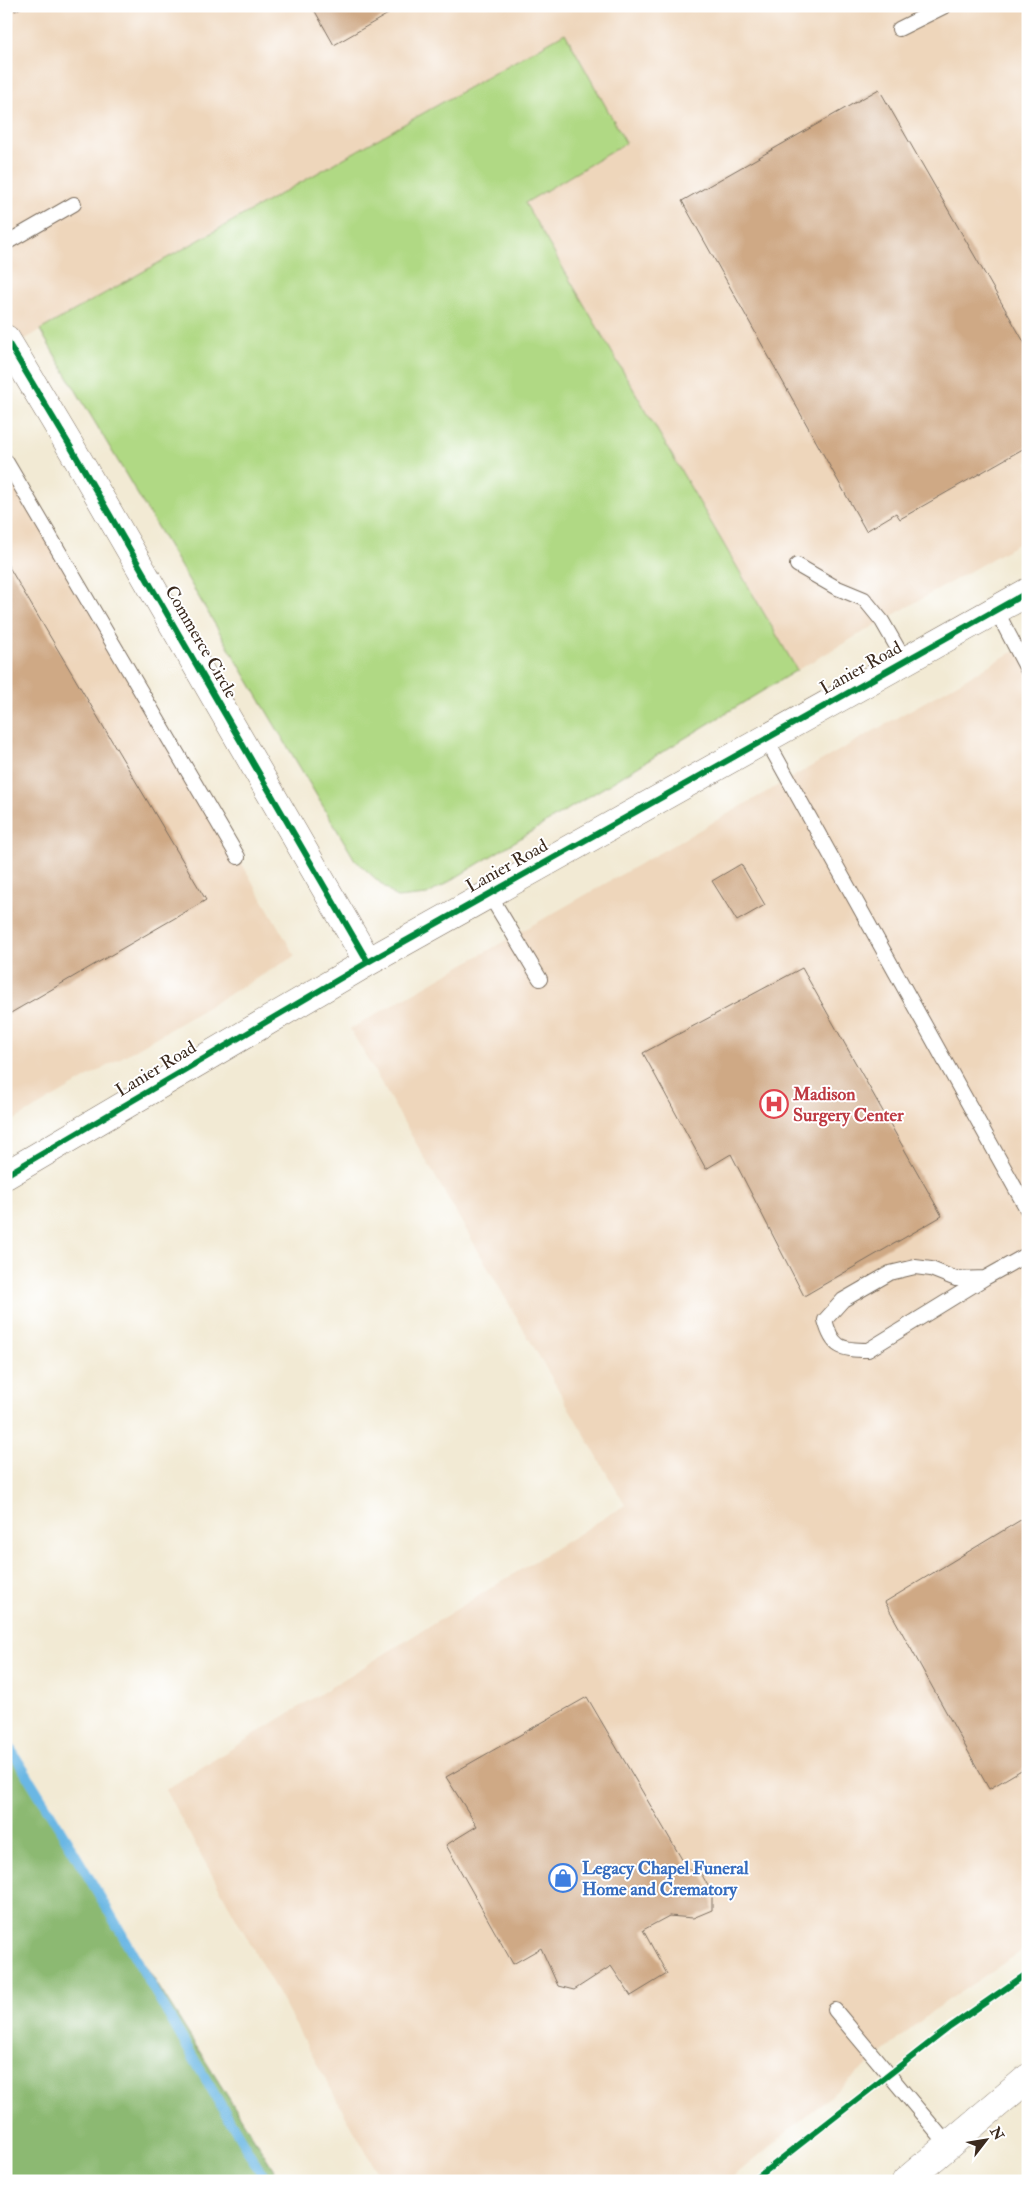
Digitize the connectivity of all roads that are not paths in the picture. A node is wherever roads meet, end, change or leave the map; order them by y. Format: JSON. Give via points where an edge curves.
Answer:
{"nodes":[{"id":1,"x":945,"y":6,"type":"edge"},
{"id":2,"x":899,"y":29,"type":"dead end"},
{"id":3,"x":74,"y":204,"type":"dead end"},
{"id":4,"x":6,"y":243,"type":"edge"},
{"id":5,"x":6,"y":339,"type":"edge"},
{"id":6,"x":6,"y":461,"type":"edge"},
{"id":7,"x":797,"y":565,"type":"dead end"},
{"id":8,"x":1028,"y":592,"type":"edge"},
{"id":9,"x":996,"y":610,"type":"junction"},
{"id":10,"x":905,"y":660,"type":"junction"},
{"id":11,"x":1028,"y":671,"type":"edge"},
{"id":12,"x":766,"y":739,"type":"junction"},
{"id":13,"x":238,"y":857,"type":"dead end"},
{"id":14,"x":489,"y":894,"type":"junction"},
{"id":15,"x":368,"y":962,"type":"junction"},
{"id":16,"x":540,"y":979,"type":"dead end"},
{"id":17,"x":6,"y":1175,"type":"edge"},
{"id":18,"x":1028,"y":1211,"type":"edge"},
{"id":19,"x":1028,"y":1254,"type":"edge"},
{"id":20,"x":985,"y":1278,"type":"junction"},
{"id":21,"x":835,"y":2010,"type":"dead end"},
{"id":22,"x":1028,"y":2078,"type":"edge"},
{"id":23,"x":948,"y":2145,"type":"junction"},
{"id":24,"x":906,"y":2181,"type":"edge"}],
"edges":[{"from":1,"to":2,"type":"lane"},
{"from":3,"to":4,"type":"lane"},
{"from":5,"to":15,"type":"street","name":"Commerce Circle"},
{"from":6,"to":13,"type":"lane"},
{"from":7,"to":10,"type":"lane","via":[[864,599]]},
{"from":8,"to":9,"type":"street","name":"Lanier Road"},
{"from":9,"to":10,"type":"street","name":"Lanier Road"},
{"from":9,"to":11,"type":"lane"},
{"from":10,"to":12,"type":"street","name":"Lanier Road"},
{"from":12,"to":14,"type":"street","name":"Lanier Road"},
{"from":12,"to":18,"type":"lane"},
{"from":14,"to":15,"type":"street","name":"Lanier Road"},
{"from":14,"to":16,"type":"lane"},
{"from":15,"to":17,"type":"street","name":"Lanier Road"},
{"from":19,"to":20,"type":"lane"},
{"from":20,"to":20,"type":"lane","via":[[956,1279],[931,1269],[915,1267],[890,1273],[843,1300],[825,1320],[830,1338],[845,1350],[868,1350]]},
{"from":21,"to":23,"type":"lane"},
{"from":22,"to":23,"type":"street"},
{"from":23,"to":24,"type":"street"}]}
